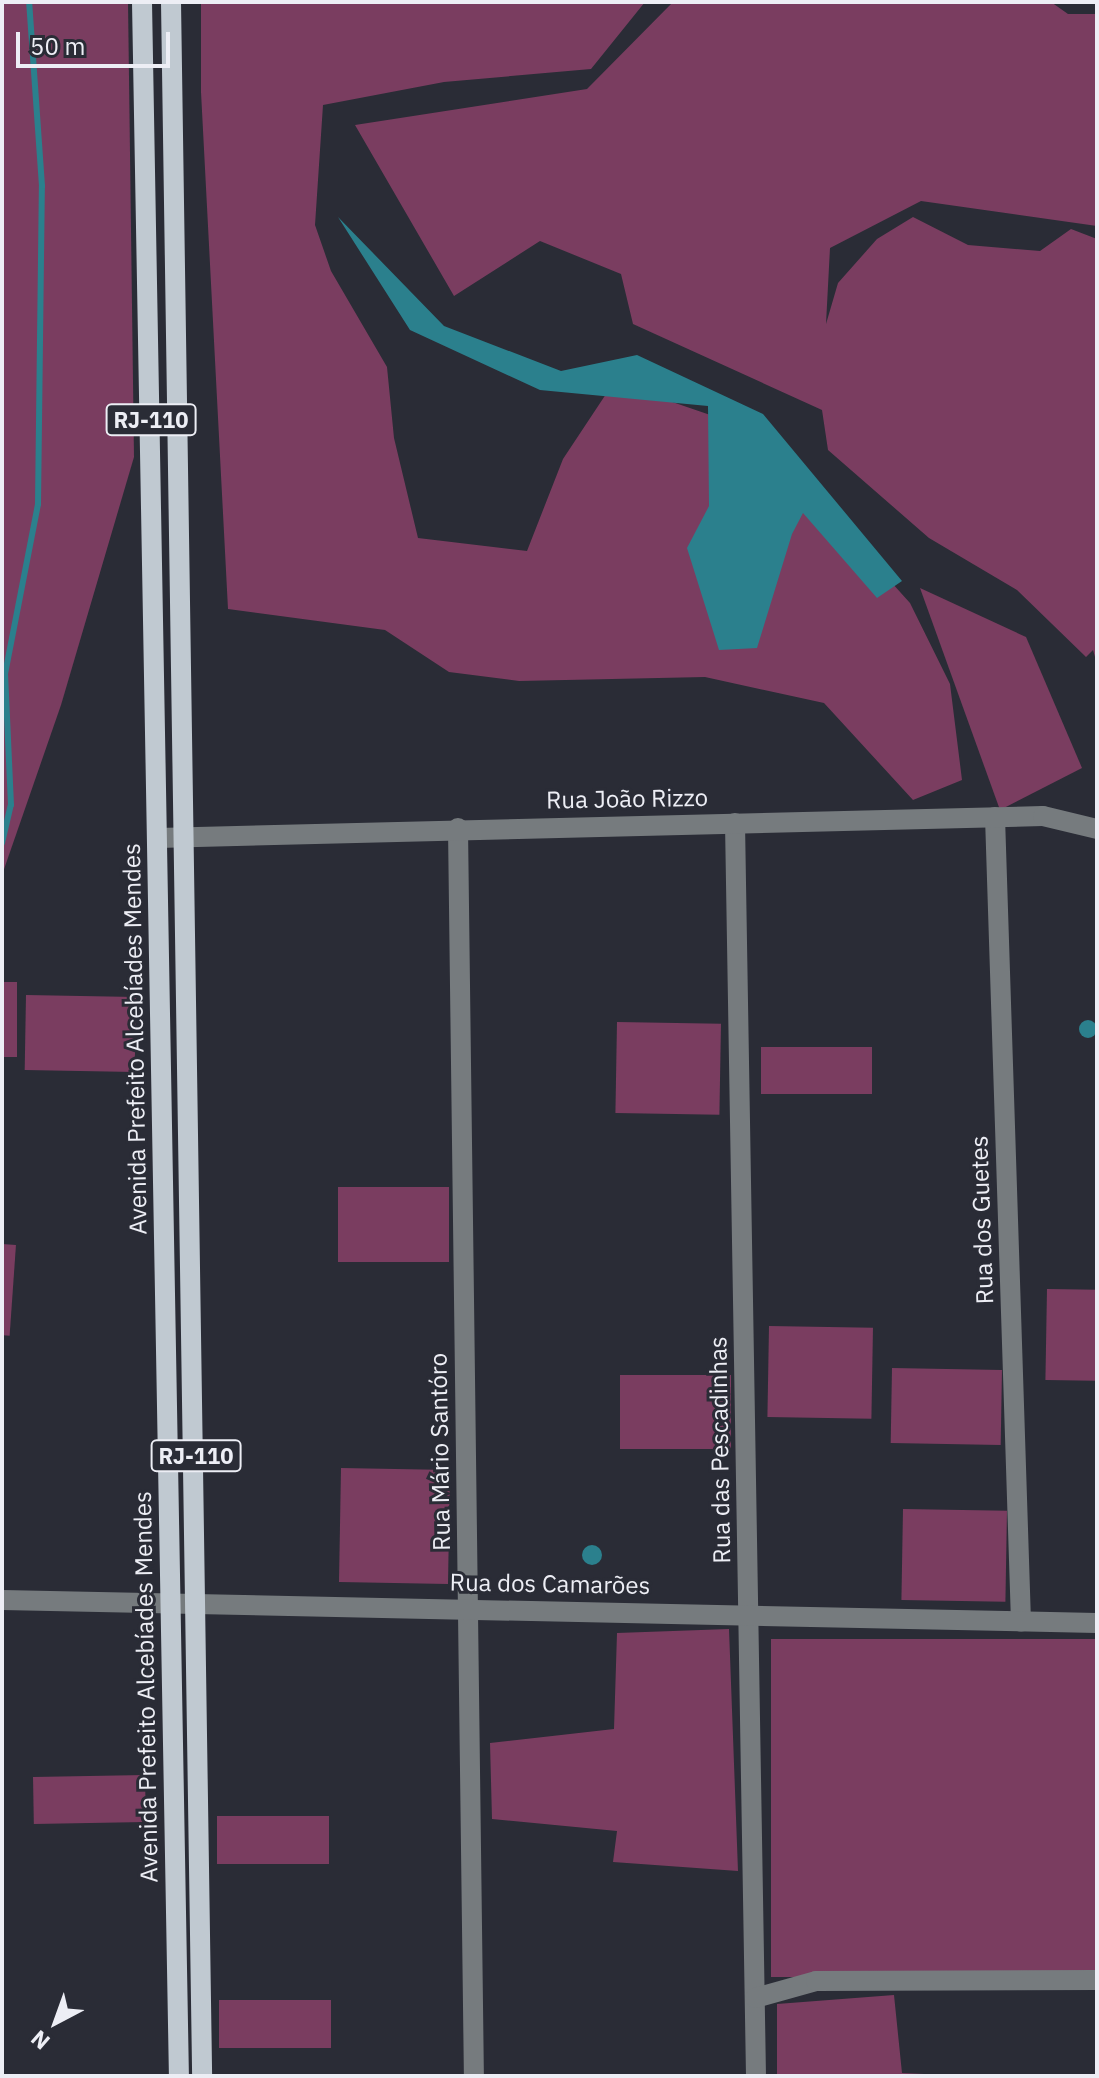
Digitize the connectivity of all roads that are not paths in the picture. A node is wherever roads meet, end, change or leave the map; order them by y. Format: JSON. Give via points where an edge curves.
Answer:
{"nodes":[{"id":1,"x":142,"y":2,"type":"edge"},
{"id":2,"x":171,"y":2,"type":"edge"},
{"id":3,"x":995,"y":817,"type":"junction"},
{"id":4,"x":735,"y":823,"type":"junction"},
{"id":5,"x":458,"y":828,"type":"junction"},
{"id":6,"x":1096,"y":828,"type":"edge"},
{"id":7,"x":185,"y":835,"type":"junction"},
{"id":8,"x":158,"y":838,"type":"junction"},
{"id":9,"x":2,"y":1600,"type":"edge"},
{"id":10,"x":169,"y":1601,"type":"junction"},
{"id":11,"x":198,"y":1602,"type":"junction"},
{"id":12,"x":468,"y":1608,"type":"junction"},
{"id":13,"x":748,"y":1614,"type":"junction"},
{"id":14,"x":1021,"y":1622,"type":"junction"},
{"id":15,"x":1097,"y":1623,"type":"edge"},
{"id":16,"x":1097,"y":1980,"type":"edge"},
{"id":17,"x":755,"y":1998,"type":"junction"},
{"id":18,"x":179,"y":2076,"type":"edge"},
{"id":19,"x":202,"y":2076,"type":"edge"},
{"id":20,"x":474,"y":2076,"type":"edge"},
{"id":21,"x":756,"y":2076,"type":"edge"}],
"edges":[{"from":1,"to":8,"type":"main road","name":"Avenida Prefeito Alcebíades Mendes","number":"RJ-110"},
{"from":2,"to":7,"type":"main road","name":"Avenida Prefeito Alcebíades Mendes","number":"RJ-110"},
{"from":3,"to":4,"type":"street","name":"Rua João Rizzo"},
{"from":3,"to":6,"type":"street","name":"Rua João Rizzo","via":[[1043,816]]},
{"from":3,"to":14,"type":"street","name":"Rua dos Guetes"},
{"from":4,"to":5,"type":"street","name":"Rua João Rizzo"},
{"from":4,"to":13,"type":"street","name":"Rua das Pescadinhas"},
{"from":5,"to":7,"type":"street","name":"Rua João Rizzo"},
{"from":5,"to":12,"type":"street","name":"Rua Mário Santóro"},
{"from":7,"to":8,"type":"street","name":"Rua João Rizzo"},
{"from":7,"to":11,"type":"main road","name":"Avenida Prefeito Alcebíades Mendes","number":"RJ-110"},
{"from":8,"to":10,"type":"main road","name":"Avenida Prefeito Alcebíades Mendes","number":"RJ-110"},
{"from":9,"to":10,"type":"street","name":"Rua dos Camarões"},
{"from":10,"to":11,"type":"street","name":"Rua dos Camarões"},
{"from":10,"to":18,"type":"main road","name":"Avenida Prefeito Alcebíades Mendes","number":"RJ-110"},
{"from":11,"to":12,"type":"street","name":"Rua dos Camarões"},
{"from":11,"to":19,"type":"main road","name":"Avenida Prefeito Alcebíades Mendes","number":"RJ-110"},
{"from":12,"to":13,"type":"street","name":"Rua dos Camarões"},
{"from":12,"to":20,"type":"street","name":"Rua Mário Santóro"},
{"from":13,"to":14,"type":"street","name":"Rua dos Camarões"},
{"from":13,"to":17,"type":"street","name":"Rua das Pescadinhas"},
{"from":14,"to":15,"type":"street","name":"Rua dos Camarões"},
{"from":16,"to":17,"type":"street","via":[[847,1980],[785,1986]]},
{"from":17,"to":21,"type":"street","name":"Rua das Pescadinhas"}]}
